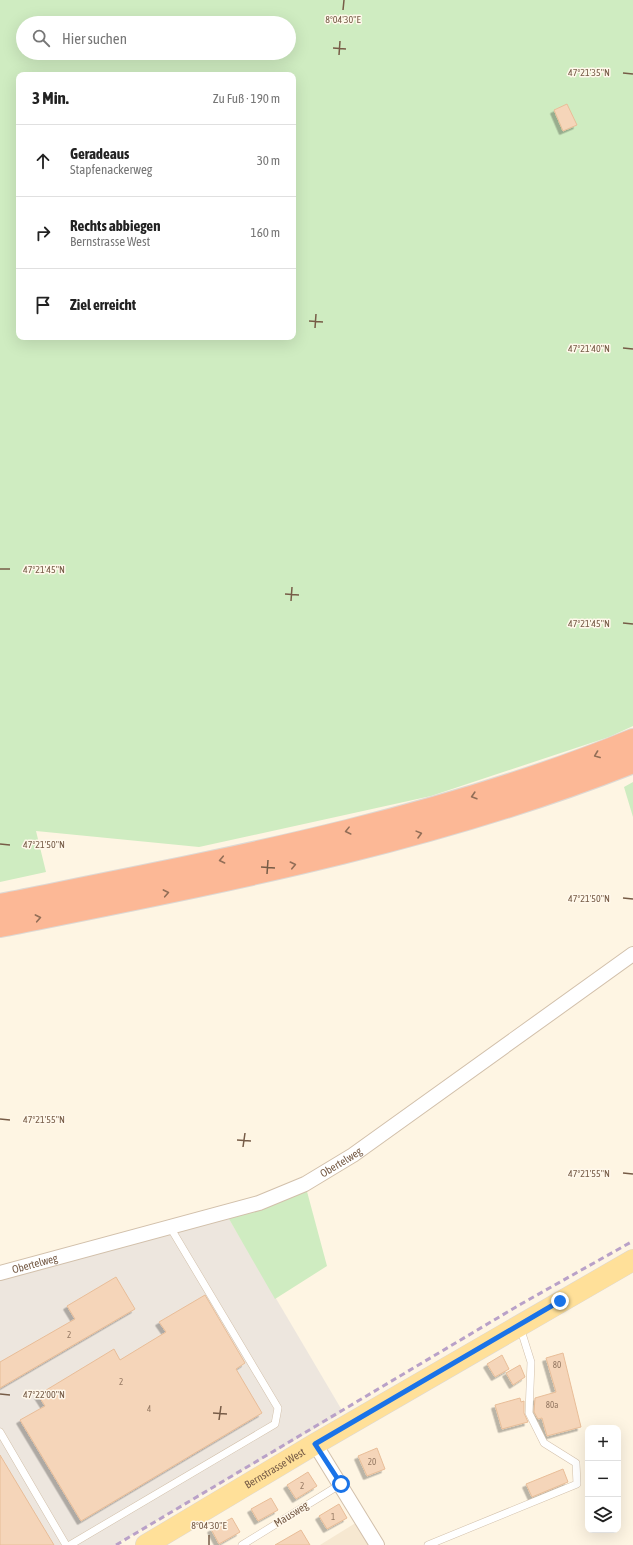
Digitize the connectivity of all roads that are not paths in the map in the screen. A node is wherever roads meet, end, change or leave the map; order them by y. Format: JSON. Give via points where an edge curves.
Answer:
{"nodes":[{"id":1,"x":633,"y":740,"type":"edge"},
{"id":2,"x":633,"y":762,"type":"edge"},
{"id":3,"x":0,"y":905,"type":"edge"},
{"id":4,"x":0,"y":926,"type":"edge"},
{"id":5,"x":633,"y":954,"type":"edge"},
{"id":6,"x":170,"y":1227,"type":"junction"},
{"id":7,"x":633,"y":1260,"type":"edge"},
{"id":8,"x":0,"y":1272,"type":"edge"},
{"id":9,"x":519,"y":1325,"type":"junction"},
{"id":10,"x":0,"y":1432,"type":"edge"},
{"id":11,"x":315,"y":1444,"type":"junction"},
{"id":12,"x":341,"y":1484,"type":"junction"},
{"id":13,"x":66,"y":1545,"type":"edge"},
{"id":14,"x":70,"y":1545,"type":"edge"},
{"id":15,"x":146,"y":1545,"type":"edge"},
{"id":16,"x":242,"y":1545,"type":"edge"},
{"id":17,"x":377,"y":1545,"type":"edge"},
{"id":18,"x":428,"y":1545,"type":"edge"}],
"edges":[{"from":1,"to":3,"type":"highway","one_way":true,"via":[[510,785],[388,821],[232,858]]},
{"from":4,"to":2,"type":"highway","one_way":true,"via":[[236,878],[374,846],[510,806]]},
{"from":5,"to":6,"type":"street","name":"Obertelweg","via":[[366,1146],[317,1178],[259,1203]]},
{"from":6,"to":8,"type":"street","name":"Obertelweg"},
{"from":6,"to":14,"type":"lane","via":[[278,1408],[275,1424]]},
{"from":7,"to":9,"type":"main road","name":"Bernstrasse West"},
{"from":9,"to":11,"type":"main road","name":"Bernstrasse West"},
{"from":9,"to":18,"type":"lane","via":[[530,1362],[530,1413],[544,1443],[576,1463],[577,1484]]},
{"from":10,"to":13,"type":"lane"},
{"from":11,"to":12,"type":"street"},
{"from":11,"to":15,"type":"main road","name":"Bernstrasse West"},
{"from":12,"to":16,"type":"lane","name":"Mausweg"},
{"from":12,"to":17,"type":"street"}]}
